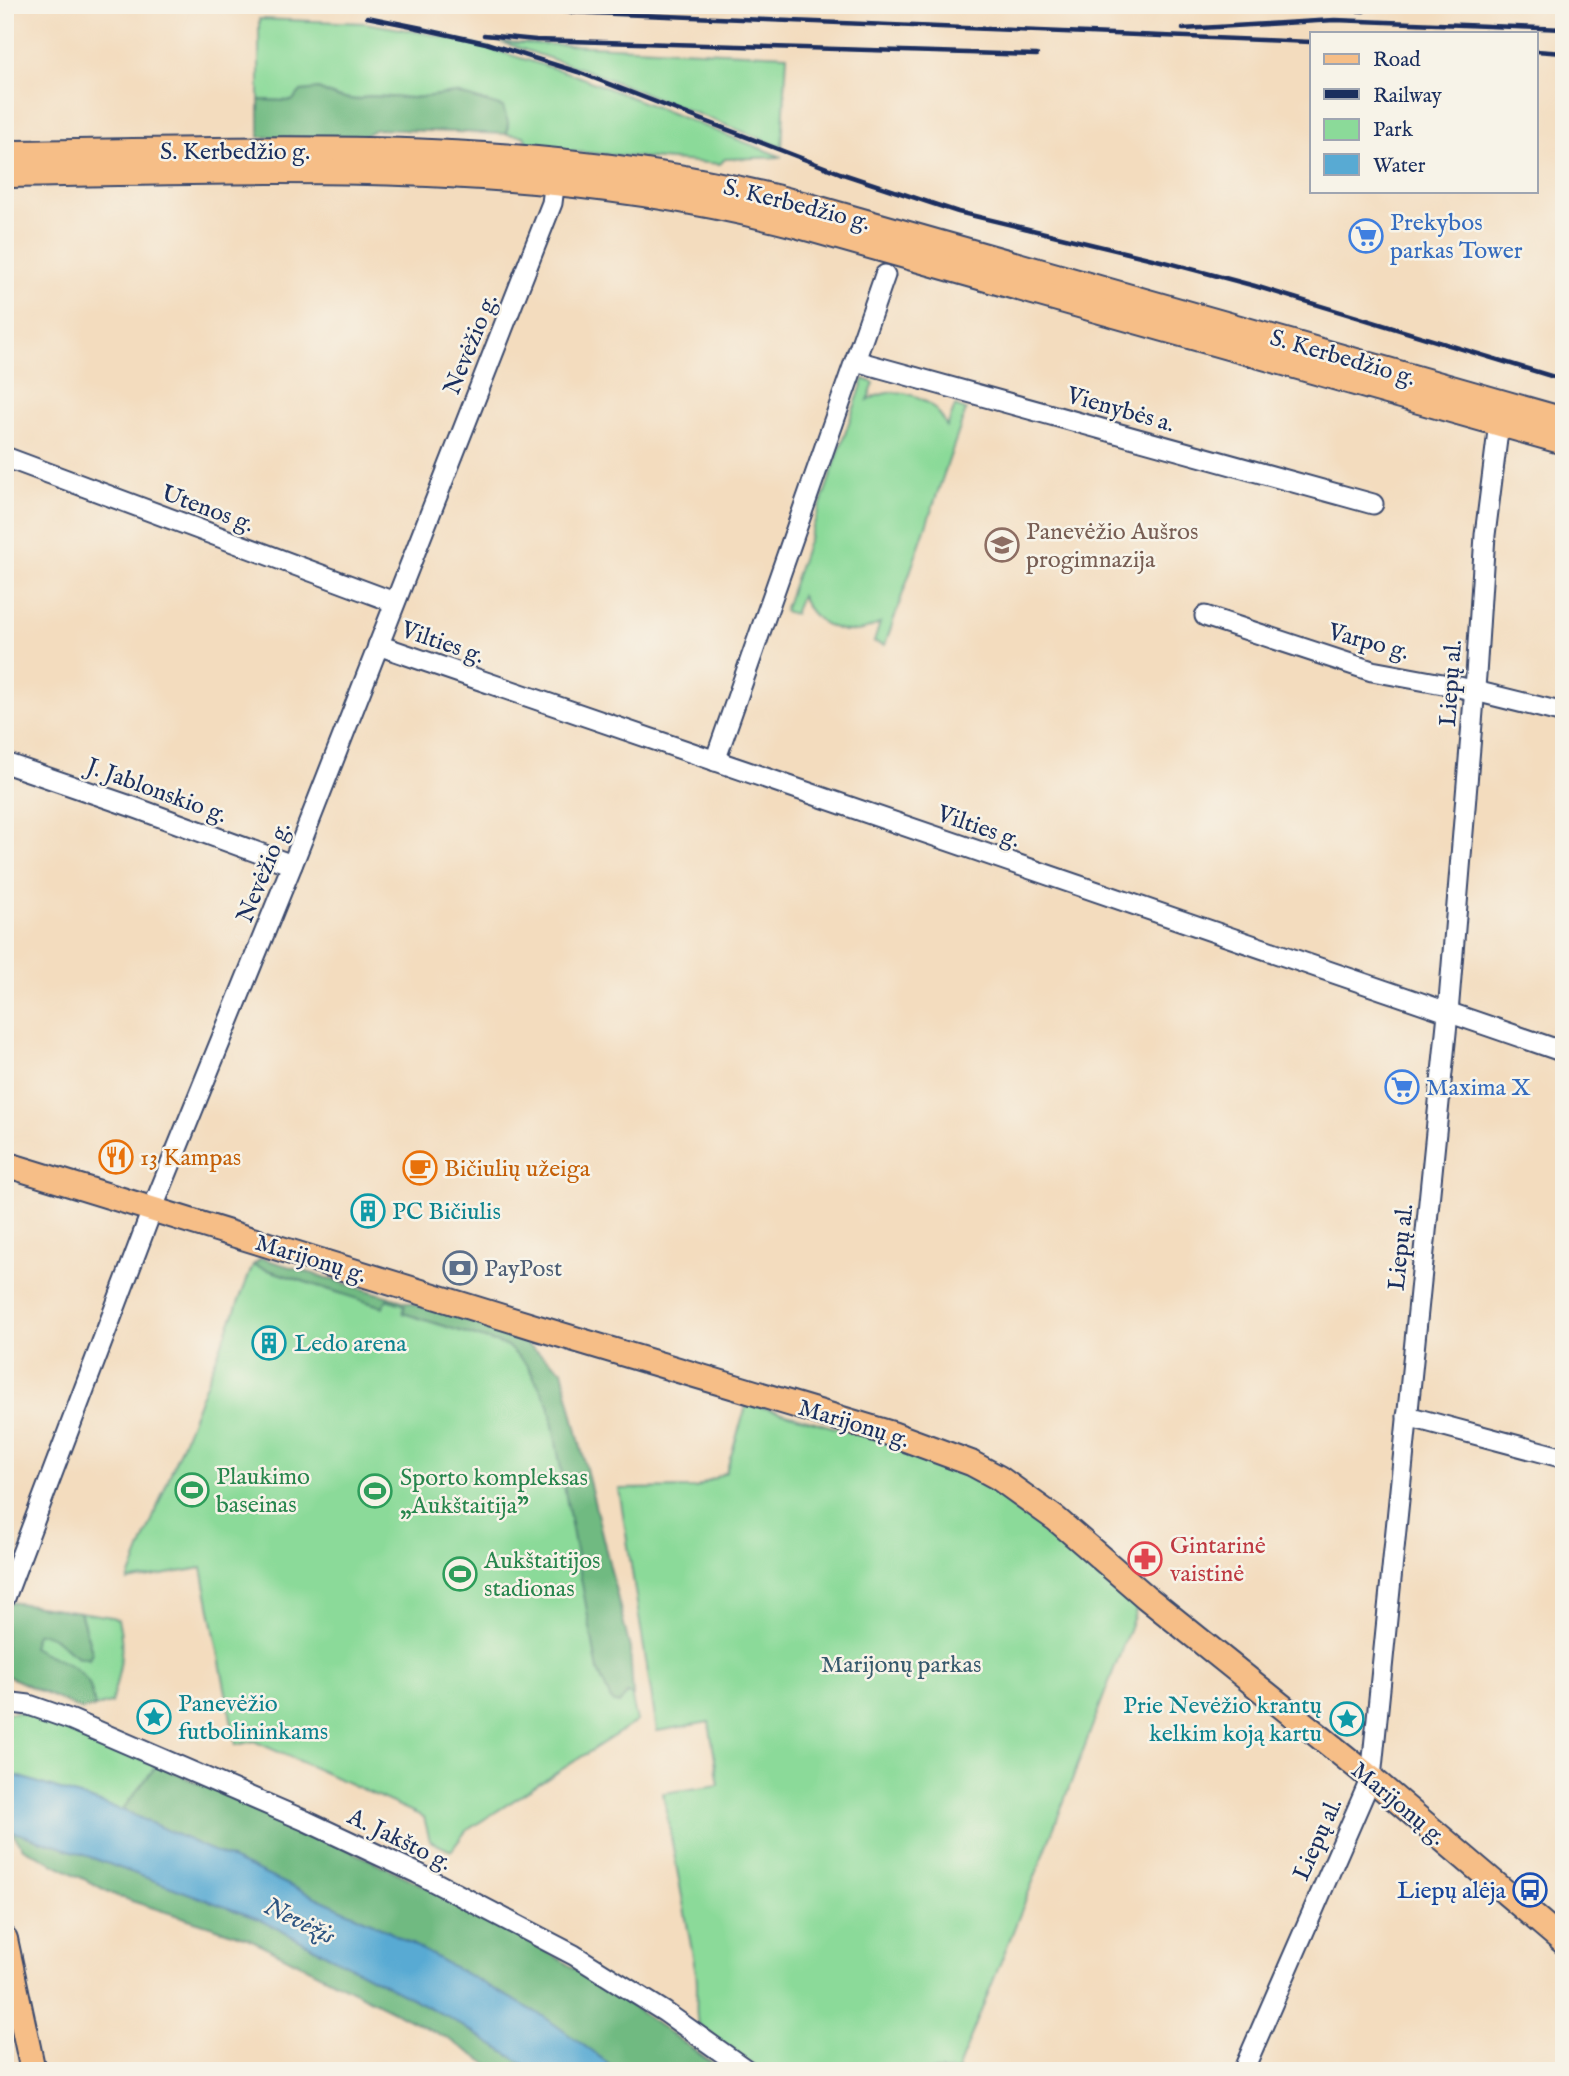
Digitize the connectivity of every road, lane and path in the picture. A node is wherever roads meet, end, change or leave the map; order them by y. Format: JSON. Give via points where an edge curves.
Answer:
{"nodes":[{"id":1,"x":5,"y":153,"type":"edge"},
{"id":2,"x":556,"y":172,"type":"junction"},
{"id":3,"x":5,"y":175,"type":"edge"},
{"id":4,"x":885,"y":275,"type":"dead end"},
{"id":5,"x":856,"y":361,"type":"junction"},
{"id":6,"x":1502,"y":413,"type":"junction"},
{"id":7,"x":1564,"y":420,"type":"edge"},
{"id":8,"x":1564,"y":442,"type":"edge"},
{"id":9,"x":5,"y":457,"type":"edge"},
{"id":10,"x":1373,"y":505,"type":"dead end"},
{"id":11,"x":394,"y":603,"type":"junction"},
{"id":12,"x":1205,"y":615,"type":"dead end"},
{"id":13,"x":378,"y":645,"type":"junction"},
{"id":14,"x":1475,"y":690,"type":"junction"},
{"id":15,"x":1564,"y":713,"type":"edge"},
{"id":16,"x":715,"y":761,"type":"junction"},
{"id":17,"x":5,"y":763,"type":"edge"},
{"id":18,"x":292,"y":865,"type":"junction"},
{"id":19,"x":1448,"y":1013,"type":"junction"},
{"id":20,"x":1564,"y":1052,"type":"edge"},
{"id":21,"x":10,"y":1167,"type":"edge"},
{"id":22,"x":152,"y":1210,"type":"junction"},
{"id":23,"x":1407,"y":1416,"type":"junction"},
{"id":24,"x":1564,"y":1458,"type":"edge"},
{"id":25,"x":5,"y":1598,"type":"edge"},
{"id":26,"x":5,"y":1702,"type":"edge"},
{"id":27,"x":1371,"y":1778,"type":"junction"},
{"id":28,"x":5,"y":1940,"type":"edge"},
{"id":29,"x":1564,"y":1942,"type":"edge"},
{"id":30,"x":33,"y":2071,"type":"edge"},
{"id":31,"x":748,"y":2071,"type":"edge"},
{"id":32,"x":1243,"y":2071,"type":"edge"}],
"edges":[{"from":1,"to":2,"type":"main road","name":"S. Kerbedžio g.","via":[[390,151]]},
{"from":2,"to":3,"type":"main road","name":"S. Kerbedžio g."},
{"from":2,"to":6,"type":"main road","name":"S. Kerbedžio g.","via":[[667,175],[766,194]]},
{"from":2,"to":11,"type":"street","name":"Nevėžio g.","via":[[552,203]]},
{"from":4,"to":5,"type":"street"},
{"from":5,"to":10,"type":"street","name":"Vienybės a."},
{"from":5,"to":16,"type":"street"},
{"from":6,"to":7,"type":"main road","name":"S. Kerbedžio g."},
{"from":6,"to":8,"type":"main road","name":"S. Kerbedžio g."},
{"from":6,"to":14,"type":"street","name":"Liepų al.","via":[[1485,535]]},
{"from":9,"to":11,"type":"street","name":"Utenos g."},
{"from":11,"to":13,"type":"street","name":"Nevėžio g."},
{"from":12,"to":14,"type":"street","name":"Varpo g.","via":[[1372,671]]},
{"from":13,"to":16,"type":"street","name":"Vilties g."},
{"from":13,"to":18,"type":"street","name":"Nevėžio g."},
{"from":14,"to":15,"type":"street","name":"Varpo g."},
{"from":14,"to":19,"type":"street","name":"Liepų al."},
{"from":16,"to":19,"type":"street","name":"Vilties g."},
{"from":17,"to":18,"type":"street","name":"J. Jablonskio g."},
{"from":18,"to":22,"type":"street","name":"Nevėžio g."},
{"from":19,"to":20,"type":"street","name":"Vilties g."},
{"from":19,"to":23,"type":"street","name":"Liepų al."},
{"from":21,"to":22,"type":"main road","name":"Marijonų g."},
{"from":22,"to":25,"type":"street","name":"Nevėžio g."},
{"from":22,"to":27,"type":"main road","name":"Marijonų g.","via":[[892,1434],[971,1463],[1056,1519]]},
{"from":23,"to":24,"type":"street"},
{"from":23,"to":27,"type":"street","name":"Liepų al."},
{"from":26,"to":31,"type":"street","name":"A. Jakšto g.","via":[[29,1704],[72,1720],[417,1873],[574,1955]]},
{"from":27,"to":29,"type":"main road","name":"Marijonų g."},
{"from":27,"to":32,"type":"street","name":"Liepų al."},
{"from":28,"to":30,"type":"main road"}]}
